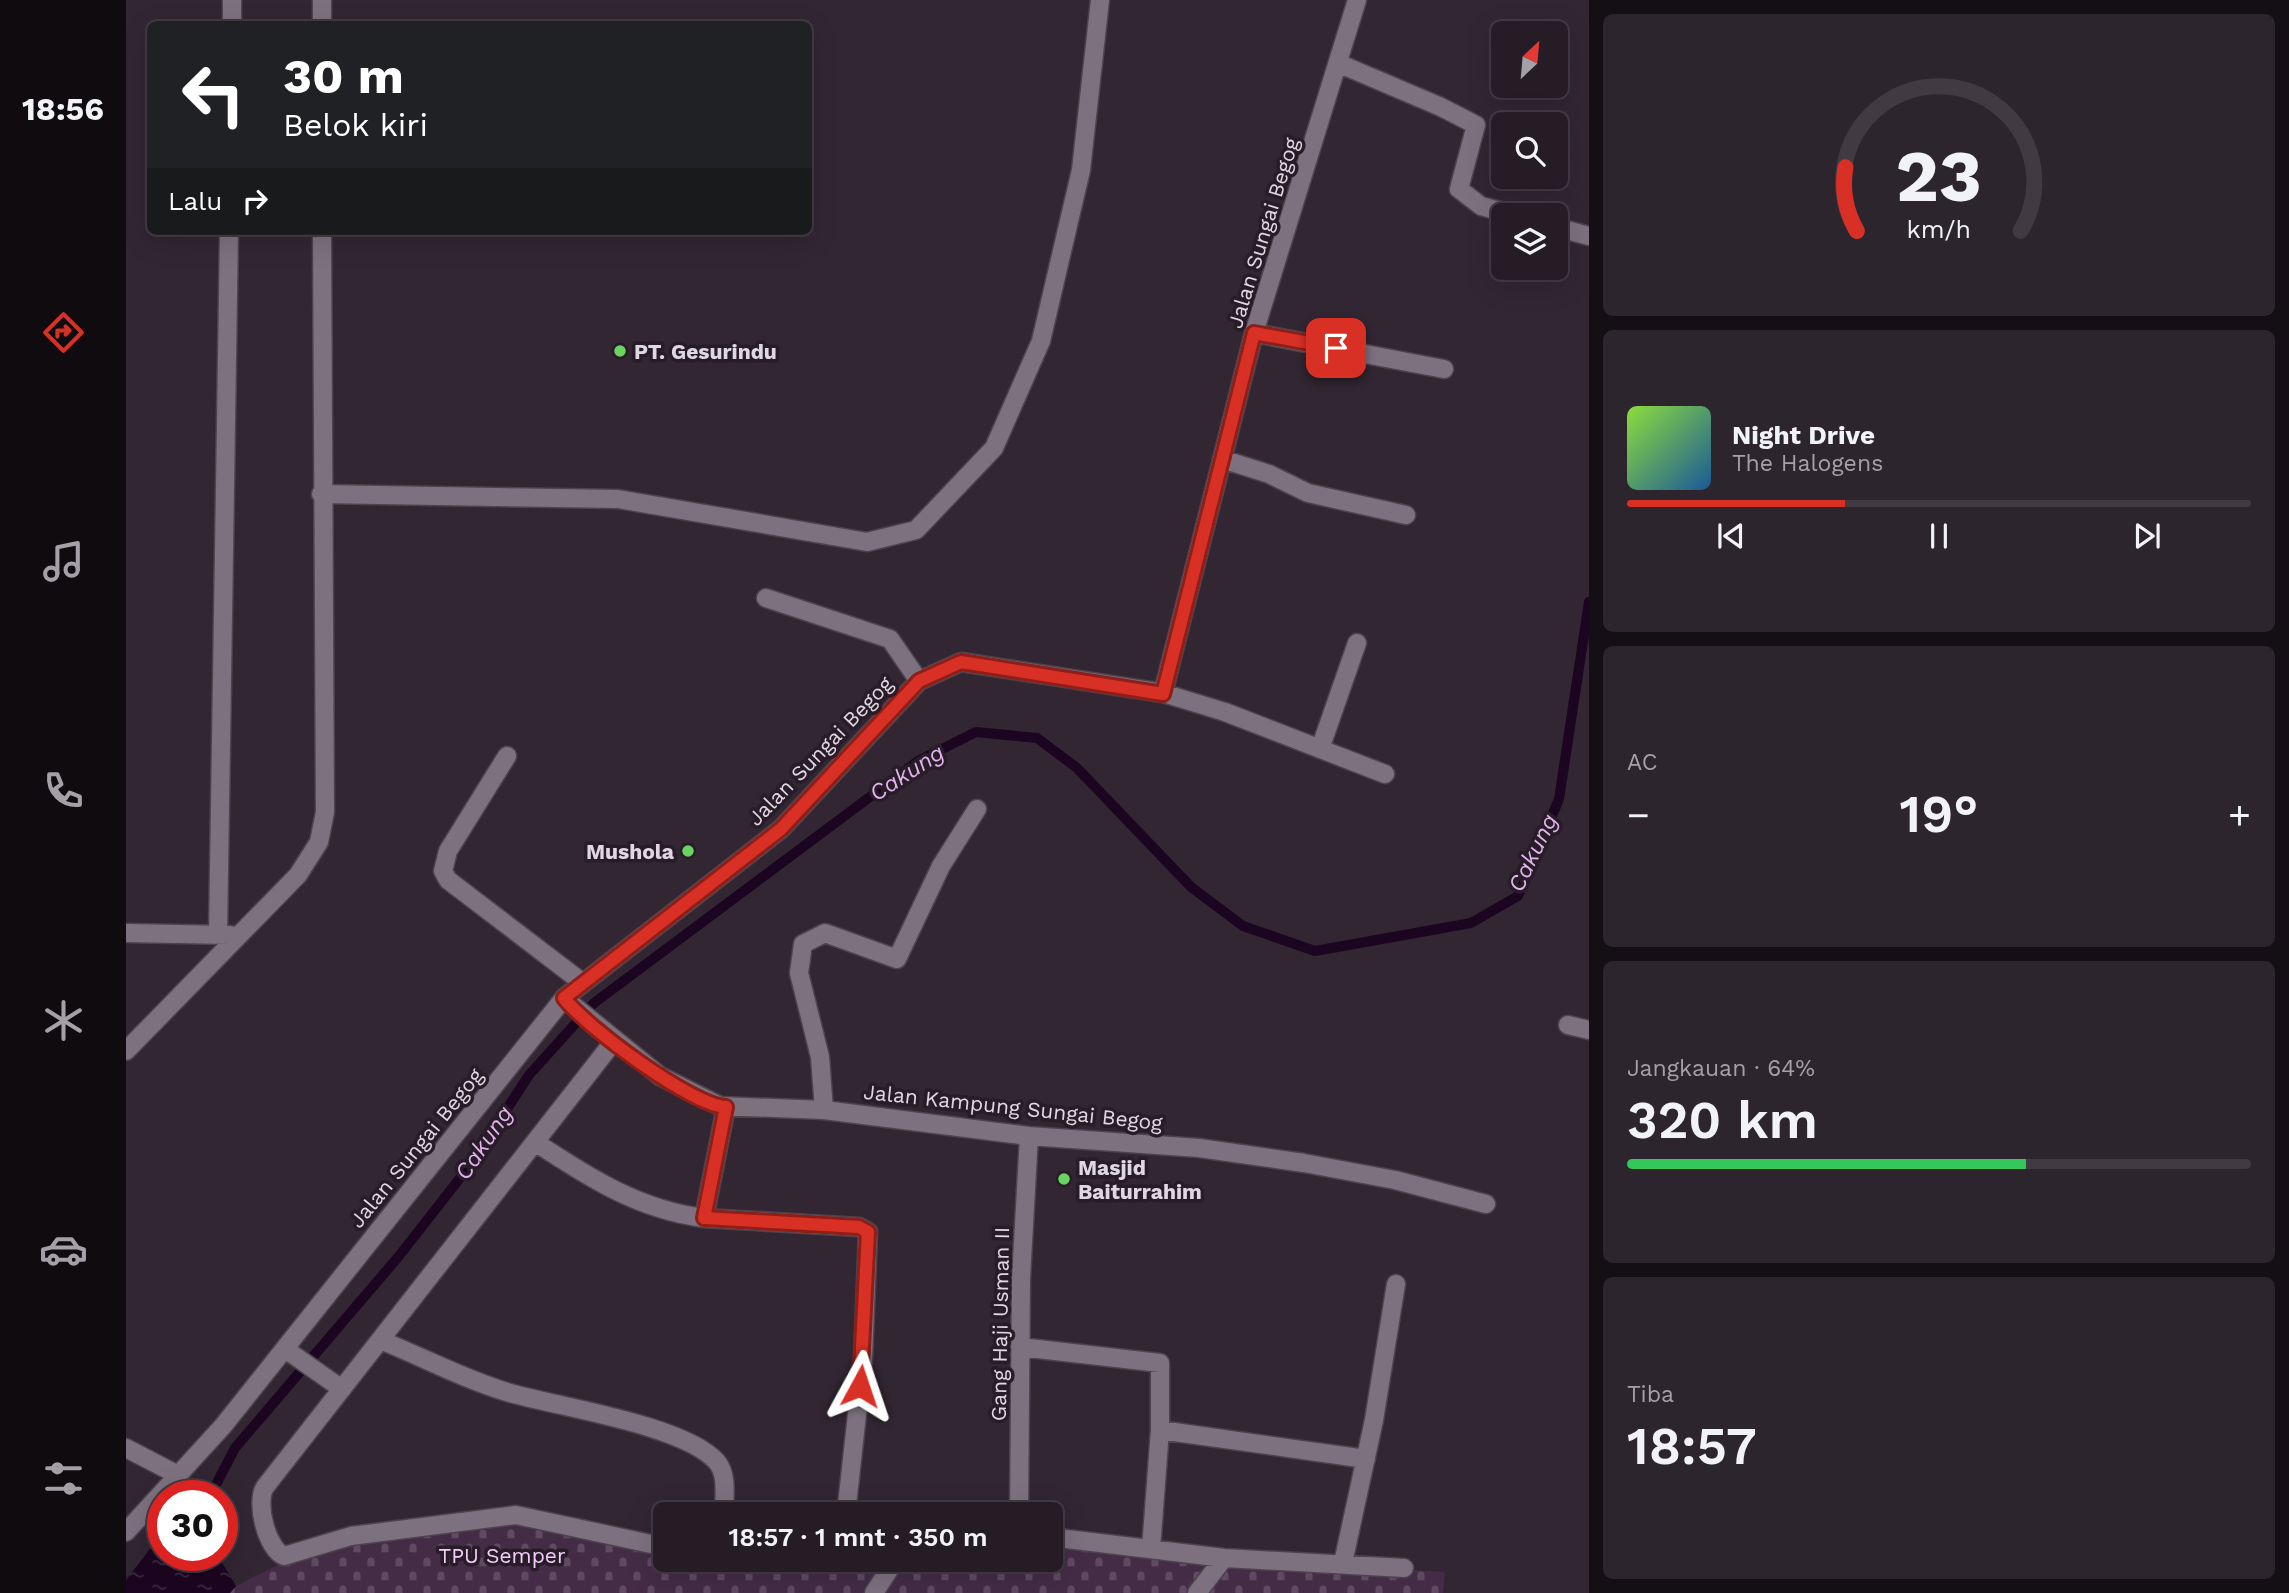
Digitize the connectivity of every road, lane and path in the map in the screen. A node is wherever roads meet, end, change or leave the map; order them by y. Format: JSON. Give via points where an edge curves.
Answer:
{"nodes":[{"id":1,"x":232,"y":0,"type":"edge"},
{"id":2,"x":322,"y":0,"type":"edge"},
{"id":3,"x":1100,"y":0,"type":"edge"},
{"id":4,"x":1357,"y":0,"type":"edge"},
{"id":5,"x":232,"y":21,"type":"edge"},
{"id":6,"x":322,"y":21,"type":"edge"},
{"id":7,"x":1340,"y":64,"type":"junction"},
{"id":8,"x":1491,"y":209,"type":"edge"},
{"id":9,"x":1568,"y":230,"type":"edge"},
{"id":10,"x":229,"y":235,"type":"edge"},
{"id":11,"x":322,"y":235,"type":"edge"},
{"id":12,"x":1589,"y":236,"type":"edge"},
{"id":13,"x":1254,"y":333,"type":"junction"},
{"id":14,"x":1444,"y":369,"type":"dead end"},
{"id":15,"x":1222,"y":459,"type":"junction"},
{"id":16,"x":321,"y":495,"type":"junction"},
{"id":17,"x":1406,"y":515,"type":"dead end"},
{"id":18,"x":766,"y":598,"type":"dead end"},
{"id":19,"x":1357,"y":643,"type":"dead end"},
{"id":20,"x":919,"y":681,"type":"junction"},
{"id":21,"x":1163,"y":694,"type":"junction"},
{"id":22,"x":1321,"y":749,"type":"junction"},
{"id":23,"x":507,"y":756,"type":"dead end"},
{"id":24,"x":1385,"y":774,"type":"dead end"},
{"id":25,"x":978,"y":809,"type":"dead end"},
{"id":26,"x":126,"y":933,"type":"edge"},
{"id":27,"x":218,"y":935,"type":"junction"},
{"id":28,"x":240,"y":935,"type":"junction"},
{"id":29,"x":583,"y":983,"type":"junction"},
{"id":30,"x":567,"y":1001,"type":"junction"},
{"id":31,"x":1568,"y":1025,"type":"dead end"},
{"id":32,"x":1589,"y":1030,"type":"edge"},
{"id":33,"x":609,"y":1037,"type":"junction"},
{"id":34,"x":126,"y":1051,"type":"edge"},
{"id":35,"x":726,"y":1107,"type":"junction"},
{"id":36,"x":824,"y":1110,"type":"junction"},
{"id":37,"x":1029,"y":1136,"type":"junction"},
{"id":38,"x":534,"y":1142,"type":"junction"},
{"id":39,"x":1486,"y":1204,"type":"dead end"},
{"id":40,"x":704,"y":1218,"type":"junction"},
{"id":41,"x":1396,"y":1284,"type":"dead end"},
{"id":42,"x":380,"y":1340,"type":"junction"},
{"id":43,"x":1020,"y":1347,"type":"junction"},
{"id":44,"x":291,"y":1353,"type":"junction"},
{"id":45,"x":337,"y":1385,"type":"junction"},
{"id":46,"x":1160,"y":1430,"type":"junction"},
{"id":47,"x":126,"y":1448,"type":"edge"},
{"id":48,"x":1366,"y":1459,"type":"junction"},
{"id":49,"x":178,"y":1475,"type":"junction"},
{"id":50,"x":723,"y":1502,"type":"edge"},
{"id":51,"x":847,"y":1502,"type":"edge"},
{"id":52,"x":1019,"y":1502,"type":"edge"},
{"id":53,"x":126,"y":1532,"type":"edge"},
{"id":54,"x":1063,"y":1539,"type":"edge"},
{"id":55,"x":653,"y":1544,"type":"edge"},
{"id":56,"x":1151,"y":1549,"type":"junction"},
{"id":57,"x":1224,"y":1558,"type":"junction"},
{"id":58,"x":1343,"y":1563,"type":"junction"},
{"id":59,"x":1404,"y":1568,"type":"dead end"},
{"id":60,"x":888,"y":1572,"type":"edge"},
{"id":61,"x":874,"y":1593,"type":"edge"},
{"id":62,"x":1197,"y":1593,"type":"edge"}],
"edges":[{"from":1,"to":5,"type":"street"},
{"from":2,"to":6,"type":"street"},
{"from":3,"to":16,"type":"street","via":[[1081,170],[1041,341],[993,448],[916,530],[867,542],[618,499]]},
{"from":4,"to":7,"type":"street","name":"Jalan Sungai Begog"},
{"from":7,"to":8,"type":"street","via":[[1476,125],[1459,189]]},
{"from":7,"to":13,"type":"street","name":"Jalan Sungai Begog"},
{"from":9,"to":12,"type":"street"},
{"from":10,"to":27,"type":"street"},
{"from":11,"to":16,"type":"street"},
{"from":13,"to":14,"type":"street"},
{"from":13,"to":15,"type":"street","name":"Jalan Sungai Begog"},
{"from":15,"to":17,"type":"street","via":[[1269,474],[1308,494]]},
{"from":15,"to":21,"type":"street","name":"Jalan Sungai Begog"},
{"from":16,"to":28,"type":"street","via":[[325,812],[319,842],[298,875]]},
{"from":18,"to":20,"type":"street","via":[[890,639]]},
{"from":19,"to":22,"type":"street"},
{"from":20,"to":21,"type":"street","name":"Jalan Sungai Begog","via":[[961,662]]},
{"from":20,"to":29,"type":"street","name":"Jalan Sungai Begog","via":[[781,829]]},
{"from":21,"to":22,"type":"street"},
{"from":22,"to":24,"type":"street"},
{"from":23,"to":29,"type":"street","via":[[449,851],[443,871],[447,880]]},
{"from":25,"to":36,"type":"street","via":[[941,866],[897,959],[825,933],[803,944],[799,973],[820,1057]]},
{"from":26,"to":27,"type":"street"},
{"from":27,"to":28,"type":"street"},
{"from":28,"to":34,"type":"street"},
{"from":29,"to":30,"type":"street","name":"Jalan Sungai Begog"},
{"from":30,"to":33,"type":"street","name":"Jalan Kampung Sungai Begog"},
{"from":30,"to":44,"type":"street","name":"Jalan Sungai Begog"},
{"from":31,"to":32,"type":"street"},
{"from":33,"to":35,"type":"street","name":"Jalan Kampung Sungai Begog","via":[[670,1082]]},
{"from":33,"to":38,"type":"street"},
{"from":35,"to":36,"type":"street","name":"Jalan Kampung Sungai Begog"},
{"from":35,"to":40,"type":"street"},
{"from":36,"to":37,"type":"street","name":"Jalan Kampung Sungai Begog"},
{"from":37,"to":39,"type":"street","name":"Jalan Kampung Sungai Begog","via":[[1199,1148],[1304,1163]]},
{"from":37,"to":43,"type":"street","name":"Gang Haji Usman II"},
{"from":38,"to":40,"type":"street","via":[[638,1202]]},
{"from":38,"to":42,"type":"street"},
{"from":40,"to":51,"type":"street","via":[[859,1227],[868,1232],[863,1360]]},
{"from":41,"to":48,"type":"street"},
{"from":42,"to":45,"type":"street"},
{"from":42,"to":50,"type":"street","via":[[509,1392],[668,1435],[697,1448],[718,1463],[724,1475]]},
{"from":43,"to":46,"type":"street","via":[[1160,1363]]},
{"from":43,"to":52,"type":"street","name":"Gang Haji Usman II"},
{"from":44,"to":45,"type":"street"},
{"from":44,"to":49,"type":"street","name":"Jalan Sungai Begog"},
{"from":45,"to":55,"type":"street","via":[[260,1496],[260,1507],[280,1555],[351,1536],[516,1515]]},
{"from":46,"to":48,"type":"street"},
{"from":46,"to":56,"type":"street"},
{"from":47,"to":49,"type":"street"},
{"from":48,"to":58,"type":"street"},
{"from":49,"to":53,"type":"street","name":"Jalan Sungai Begog"},
{"from":54,"to":56,"type":"street"},
{"from":56,"to":57,"type":"street"},
{"from":57,"to":58,"type":"street"},
{"from":57,"to":62,"type":"street"},
{"from":58,"to":59,"type":"street"},
{"from":60,"to":61,"type":"street"}]}
